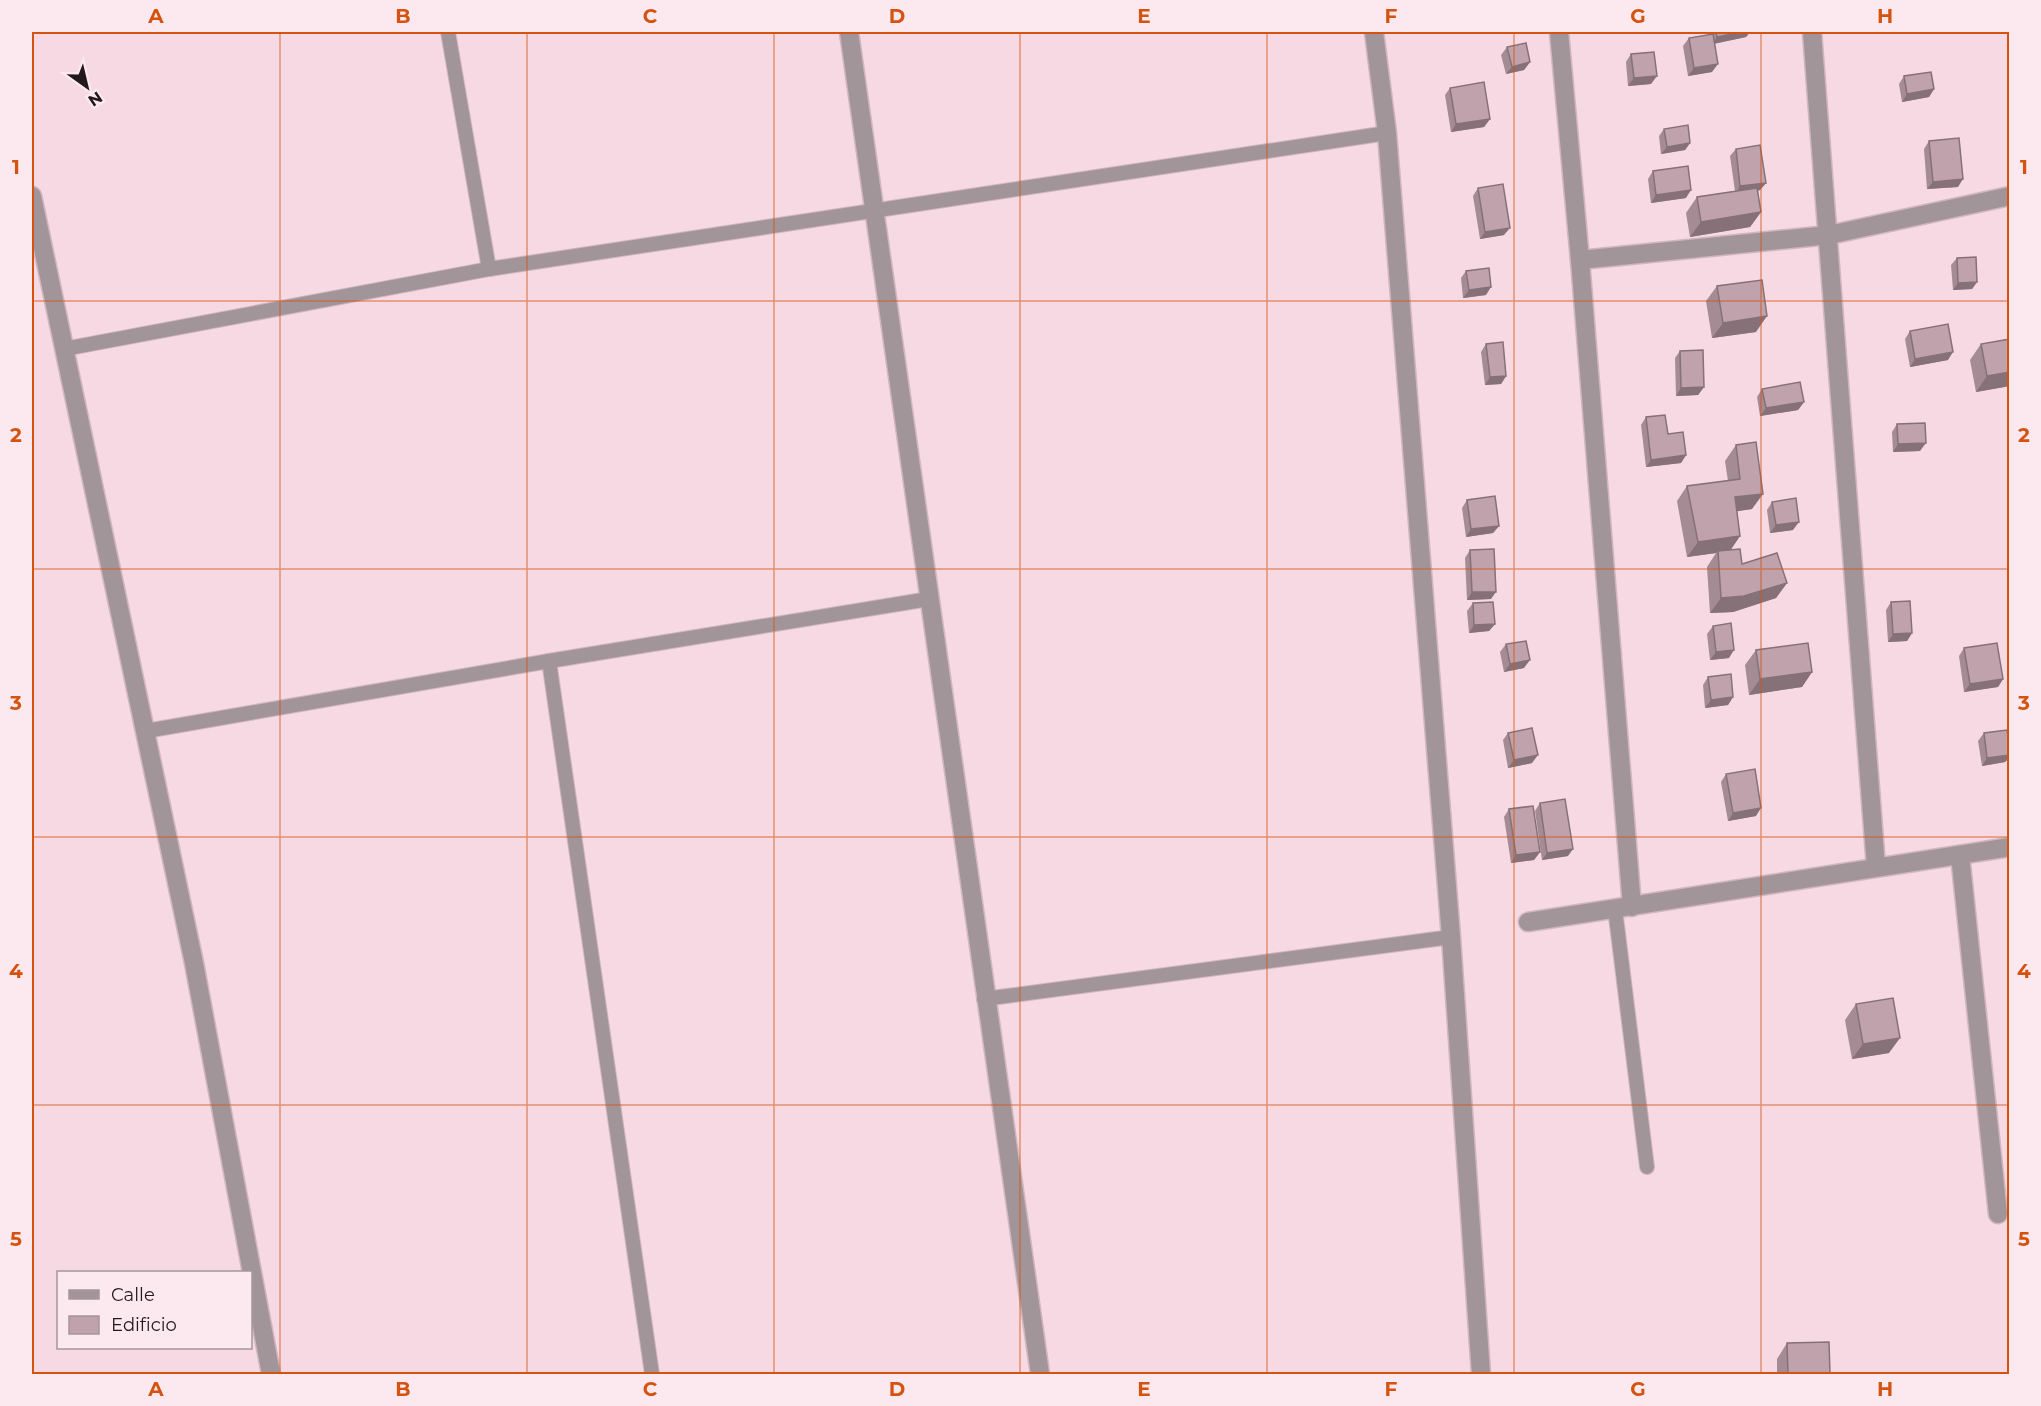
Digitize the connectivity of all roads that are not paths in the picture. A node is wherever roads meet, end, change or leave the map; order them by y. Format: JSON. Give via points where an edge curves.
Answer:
{"nodes":[{"id":1,"x":448,"y":32,"type":"edge"},
{"id":2,"x":849,"y":32,"type":"edge"},
{"id":3,"x":1374,"y":32,"type":"edge"},
{"id":4,"x":1558,"y":32,"type":"edge"},
{"id":5,"x":1812,"y":32,"type":"edge"},
{"id":6,"x":1387,"y":133,"type":"junction"},
{"id":7,"x":32,"y":196,"type":"edge"},
{"id":8,"x":2010,"y":196,"type":"edge"},
{"id":9,"x":873,"y":211,"type":"junction"},
{"id":10,"x":1829,"y":235,"type":"junction"},
{"id":11,"x":1580,"y":260,"type":"junction"},
{"id":12,"x":489,"y":269,"type":"junction"},
{"id":13,"x":64,"y":349,"type":"junction"},
{"id":14,"x":929,"y":600,"type":"junction"},
{"id":15,"x":549,"y":661,"type":"junction"},
{"id":16,"x":146,"y":731,"type":"junction"},
{"id":17,"x":2010,"y":847,"type":"edge"},
{"id":18,"x":1960,"y":855,"type":"junction"},
{"id":19,"x":1876,"y":867,"type":"junction"},
{"id":20,"x":1623,"y":908,"type":"junction"},
{"id":21,"x":1528,"y":922,"type":"dead end"},
{"id":22,"x":1451,"y":937,"type":"junction"},
{"id":23,"x":984,"y":999,"type":"junction"},
{"id":24,"x":1647,"y":1167,"type":"dead end"},
{"id":25,"x":1998,"y":1214,"type":"dead end"},
{"id":26,"x":252,"y":1271,"type":"edge"},
{"id":27,"x":252,"y":1273,"type":"edge"},
{"id":28,"x":271,"y":1374,"type":"edge"},
{"id":29,"x":652,"y":1374,"type":"edge"},
{"id":30,"x":1040,"y":1374,"type":"edge"},
{"id":31,"x":1482,"y":1374,"type":"edge"}],
"edges":[{"from":1,"to":12,"type":"lane"},
{"from":2,"to":9,"type":"street"},
{"from":3,"to":6,"type":"street"},
{"from":4,"to":11,"type":"street"},
{"from":5,"to":10,"type":"street"},
{"from":6,"to":9,"type":"lane"},
{"from":6,"to":22,"type":"street"},
{"from":7,"to":13,"type":"street"},
{"from":8,"to":10,"type":"street"},
{"from":9,"to":12,"type":"lane"},
{"from":9,"to":14,"type":"street"},
{"from":10,"to":11,"type":"street"},
{"from":10,"to":19,"type":"street"},
{"from":11,"to":20,"type":"street"},
{"from":12,"to":13,"type":"lane"},
{"from":13,"to":16,"type":"street"},
{"from":14,"to":15,"type":"lane"},
{"from":14,"to":23,"type":"street"},
{"from":15,"to":16,"type":"lane"},
{"from":15,"to":29,"type":"lane"},
{"from":16,"to":26,"type":"street"},
{"from":17,"to":18,"type":"street"},
{"from":18,"to":19,"type":"street"},
{"from":18,"to":25,"type":"street"},
{"from":19,"to":20,"type":"street"},
{"from":20,"to":21,"type":"street"},
{"from":20,"to":24,"type":"lane"},
{"from":22,"to":23,"type":"lane"},
{"from":22,"to":31,"type":"street"},
{"from":23,"to":30,"type":"street"},
{"from":27,"to":28,"type":"street"}]}
